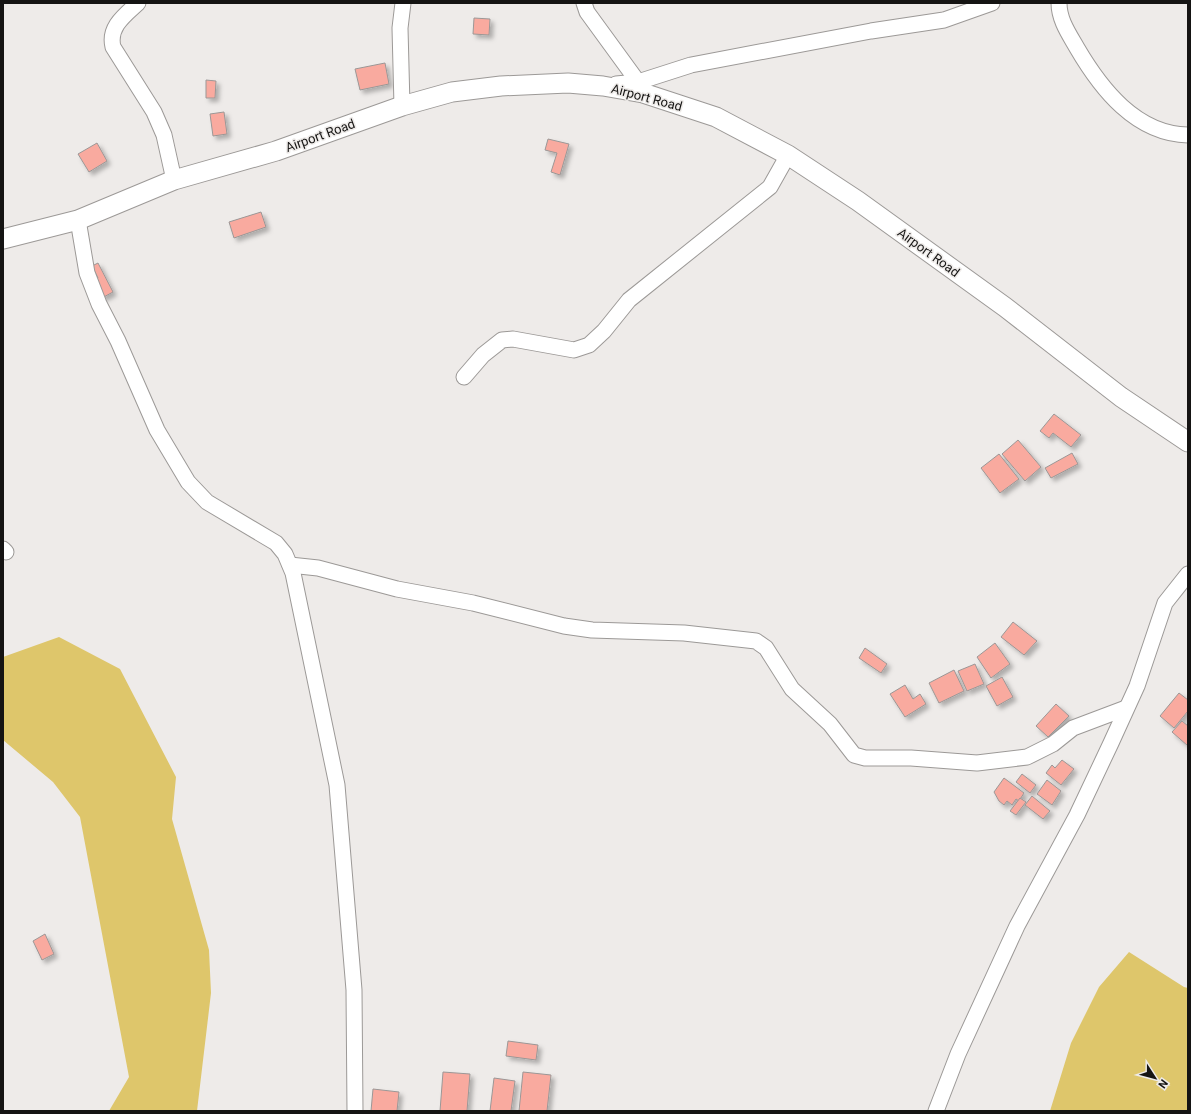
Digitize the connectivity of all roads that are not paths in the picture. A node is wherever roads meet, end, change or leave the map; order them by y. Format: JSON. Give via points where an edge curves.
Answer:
{"nodes":[{"id":1,"x":138,"y":3,"type":"edge"},
{"id":2,"x":403,"y":3,"type":"edge"},
{"id":3,"x":584,"y":3,"type":"edge"},
{"id":4,"x":1059,"y":3,"type":"edge"},
{"id":5,"x":985,"y":4,"type":"edge"},
{"id":6,"x":638,"y":82,"type":"junction"},
{"id":7,"x":603,"y":86,"type":"junction"},
{"id":8,"x":402,"y":106,"type":"junction"},
{"id":9,"x":1188,"y":135,"type":"edge"},
{"id":10,"x":788,"y":155,"type":"junction"},
{"id":11,"x":174,"y":180,"type":"junction"},
{"id":12,"x":78,"y":220,"type":"junction"},
{"id":13,"x":3,"y":239,"type":"edge"},
{"id":14,"x":464,"y":377,"type":"dead end"},
{"id":15,"x":1188,"y":442,"type":"edge"},
{"id":16,"x":290,"y":565,"type":"junction"},
{"id":17,"x":1188,"y":574,"type":"edge"},
{"id":18,"x":1126,"y":708,"type":"junction"},
{"id":19,"x":355,"y":1111,"type":"edge"},
{"id":20,"x":936,"y":1111,"type":"edge"}],
"edges":[{"from":1,"to":11,"type":"street","via":[[120,20],[111,40],[154,112],[164,135]]},
{"from":2,"to":8,"type":"street","via":[[400,28]]},
{"from":3,"to":6,"type":"street","via":[[587,12]]},
{"from":4,"to":9,"type":"street","via":[[1062,22],[1092,74],[1115,101],[1152,127],[1172,134]]},
{"from":5,"to":6,"type":"street","via":[[944,20],[691,65]]},
{"from":6,"to":7,"type":"street"},
{"from":7,"to":8,"type":"main road","name":"Airport Road","via":[[568,83],[501,86],[452,92]]},
{"from":7,"to":10,"type":"main road","name":"Airport Road","via":[[642,94],[716,117]]},
{"from":8,"to":11,"type":"main road","name":"Airport Road","via":[[276,151]]},
{"from":10,"to":14,"type":"street","via":[[770,187],[630,300],[589,345],[574,350],[513,339],[502,340],[483,355]]},
{"from":10,"to":15,"type":"main road","name":"Airport Road","via":[[858,201],[992,297],[1121,398]]},
{"from":11,"to":12,"type":"main road","name":"Airport Road"},
{"from":12,"to":13,"type":"main road","name":"Airport Road"},
{"from":12,"to":16,"type":"street","via":[[87,273],[99,304],[157,430],[188,482],[207,502],[276,543]]},
{"from":16,"to":18,"type":"street","via":[[318,568],[397,589],[473,603],[564,626],[592,630],[699,634],[756,641],[766,648],[792,689],[830,724],[854,755],[865,758],[911,758],[977,763],[1027,757],[1053,744],[1073,728]]},
{"from":16,"to":19,"type":"street","via":[[337,785],[354,990]]},
{"from":17,"to":18,"type":"street","via":[[1165,603],[1146,662]]},
{"from":18,"to":20,"type":"street","via":[[1077,815],[1017,926],[958,1054]]}]}
